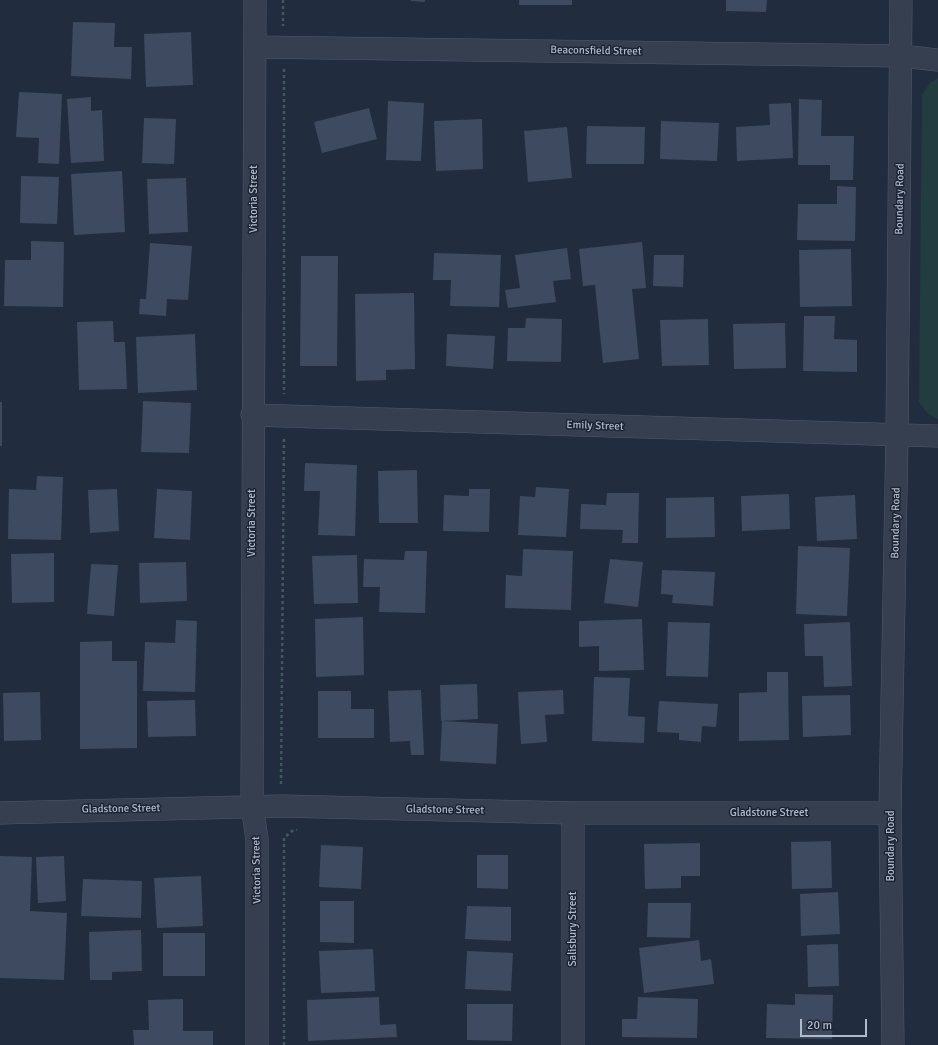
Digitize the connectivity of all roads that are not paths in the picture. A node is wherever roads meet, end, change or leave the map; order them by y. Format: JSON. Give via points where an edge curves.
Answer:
{"nodes":[{"id":1,"x":254,"y":0,"type":"edge"},
{"id":2,"x":901,"y":0,"type":"edge"},
{"id":3,"x":255,"y":47,"type":"junction"},
{"id":4,"x":902,"y":56,"type":"junction"},
{"id":5,"x":938,"y":60,"type":"edge"},
{"id":6,"x":252,"y":415,"type":"junction"},
{"id":7,"x":897,"y":436,"type":"junction"},
{"id":8,"x":938,"y":436,"type":"edge"},
{"id":9,"x":252,"y":806,"type":"junction"},
{"id":10,"x":0,"y":812,"type":"edge"},
{"id":11,"x":573,"y":813,"type":"junction"},
{"id":12,"x":890,"y":813,"type":"junction"},
{"id":13,"x":257,"y":1045,"type":"edge"},
{"id":14,"x":573,"y":1045,"type":"edge"},
{"id":15,"x":893,"y":1045,"type":"edge"}],
"edges":[{"from":1,"to":3,"type":"street","name":"Victoria Street"},
{"from":2,"to":4,"type":"street","name":"Boundary Road"},
{"from":3,"to":4,"type":"street","name":"Beaconsfield Street"},
{"from":3,"to":6,"type":"street","name":"Victoria Street"},
{"from":4,"to":5,"type":"street","name":"Beaconsfield Street"},
{"from":4,"to":7,"type":"street","name":"Boundary Road"},
{"from":6,"to":7,"type":"street","name":"Emily Street"},
{"from":6,"to":9,"type":"street","name":"Victoria Street"},
{"from":7,"to":8,"type":"street","name":"Emily Street"},
{"from":7,"to":12,"type":"street","name":"Boundary Road"},
{"from":9,"to":10,"type":"street","name":"Gladstone Street"},
{"from":9,"to":11,"type":"street","name":"Gladstone Street"},
{"from":9,"to":13,"type":"street","name":"Victoria Street","via":[[258,839]]},
{"from":11,"to":12,"type":"street","name":"Gladstone Street"},
{"from":11,"to":14,"type":"street","name":"Salisbury Street"},
{"from":12,"to":15,"type":"street","name":"Boundary Road"}]}
